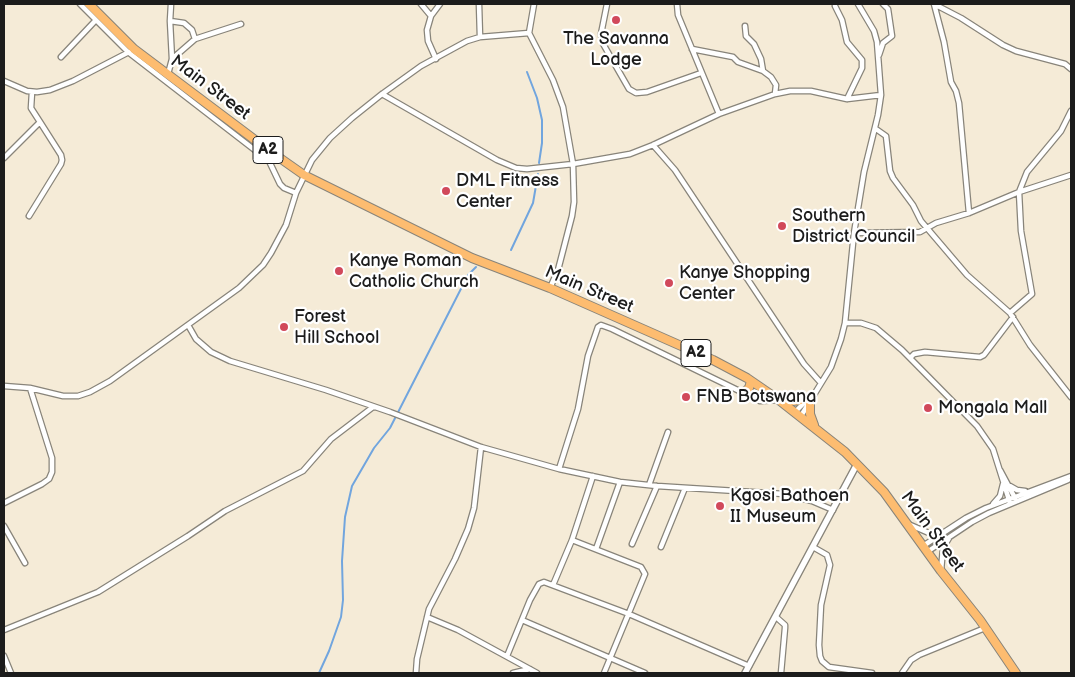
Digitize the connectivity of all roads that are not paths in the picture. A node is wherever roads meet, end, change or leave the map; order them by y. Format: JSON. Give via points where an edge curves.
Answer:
{"nodes":[{"id":1,"x":80,"y":4,"type":"edge"},
{"id":2,"x":89,"y":4,"type":"edge"},
{"id":3,"x":171,"y":4,"type":"edge"},
{"id":4,"x":421,"y":4,"type":"edge"},
{"id":5,"x":440,"y":4,"type":"edge"},
{"id":6,"x":479,"y":4,"type":"edge"},
{"id":7,"x":534,"y":4,"type":"edge"},
{"id":8,"x":608,"y":4,"type":"edge"},
{"id":9,"x":677,"y":4,"type":"edge"},
{"id":10,"x":858,"y":4,"type":"edge"},
{"id":11,"x":883,"y":4,"type":"edge"},
{"id":12,"x":934,"y":4,"type":"edge"},
{"id":13,"x":835,"y":6,"type":"dead end"},
{"id":14,"x":431,"y":16,"type":"junction"},
{"id":15,"x":95,"y":21,"type":"junction"},
{"id":16,"x":170,"y":21,"type":"junction"},
{"id":17,"x":241,"y":24,"type":"dead end"},
{"id":18,"x":746,"y":26,"type":"dead end"},
{"id":19,"x":529,"y":33,"type":"junction"},
{"id":20,"x":480,"y":37,"type":"junction"},
{"id":21,"x":195,"y":39,"type":"junction"},
{"id":22,"x":692,"y":49,"type":"junction"},
{"id":23,"x":131,"y":50,"type":"junction"},
{"id":24,"x":61,"y":56,"type":"dead end"},
{"id":25,"x":878,"y":56,"type":"junction"},
{"id":26,"x":172,"y":59,"type":"junction"},
{"id":27,"x":436,"y":59,"type":"junction"},
{"id":28,"x":1071,"y":69,"type":"edge"},
{"id":29,"x":763,"y":71,"type":"junction"},
{"id":30,"x":701,"y":73,"type":"junction"},
{"id":31,"x":168,"y":75,"type":"junction"},
{"id":32,"x":4,"y":81,"type":"edge"},
{"id":33,"x":32,"y":92,"type":"junction"},
{"id":34,"x":382,"y":94,"type":"junction"},
{"id":35,"x":775,"y":94,"type":"junction"},
{"id":36,"x":881,"y":95,"type":"junction"},
{"id":37,"x":847,"y":99,"type":"junction"},
{"id":38,"x":1071,"y":111,"type":"edge"},
{"id":39,"x":719,"y":114,"type":"junction"},
{"id":40,"x":40,"y":122,"type":"junction"},
{"id":41,"x":876,"y":129,"type":"junction"},
{"id":42,"x":653,"y":145,"type":"junction"},
{"id":43,"x":4,"y":158,"type":"edge"},
{"id":44,"x":574,"y":164,"type":"junction"},
{"id":45,"x":1071,"y":174,"type":"edge"},
{"id":46,"x":304,"y":175,"type":"junction"},
{"id":47,"x":1019,"y":192,"type":"junction"},
{"id":48,"x":296,"y":193,"type":"junction"},
{"id":49,"x":969,"y":213,"type":"junction"},
{"id":50,"x":29,"y":216,"type":"dead end"},
{"id":51,"x":927,"y":227,"type":"junction"},
{"id":52,"x":854,"y":233,"type":"junction"},
{"id":53,"x":550,"y":288,"type":"junction"},
{"id":54,"x":1011,"y":315,"type":"junction"},
{"id":55,"x":845,"y":323,"type":"junction"},
{"id":56,"x":188,"y":325,"type":"junction"},
{"id":57,"x":910,"y":358,"type":"junction"},
{"id":58,"x":752,"y":381,"type":"junction"},
{"id":59,"x":821,"y":383,"type":"junction"},
{"id":60,"x":4,"y":386,"type":"edge"},
{"id":61,"x":30,"y":388,"type":"junction"},
{"id":62,"x":743,"y":393,"type":"junction"},
{"id":63,"x":1071,"y":396,"type":"edge"},
{"id":64,"x":777,"y":398,"type":"junction"},
{"id":65,"x":810,"y":399,"type":"junction"},
{"id":66,"x":373,"y":407,"type":"junction"},
{"id":67,"x":798,"y":414,"type":"junction"},
{"id":68,"x":815,"y":427,"type":"junction"},
{"id":69,"x":668,"y":432,"type":"dead end"},
{"id":70,"x":480,"y":447,"type":"junction"},
{"id":71,"x":857,"y":464,"type":"junction"},
{"id":72,"x":559,"y":468,"type":"junction"},
{"id":73,"x":593,"y":476,"type":"junction"},
{"id":74,"x":1071,"y":477,"type":"edge"},
{"id":75,"x":620,"y":482,"type":"junction"},
{"id":76,"x":649,"y":485,"type":"junction"},
{"id":77,"x":1006,"y":485,"type":"junction"},
{"id":78,"x":657,"y":486,"type":"junction"},
{"id":79,"x":685,"y":488,"type":"junction"},
{"id":80,"x":1033,"y":490,"type":"junction"},
{"id":81,"x":1015,"y":499,"type":"junction"},
{"id":82,"x":1009,"y":501,"type":"junction"},
{"id":83,"x":4,"y":503,"type":"edge"},
{"id":84,"x":990,"y":506,"type":"junction"},
{"id":85,"x":833,"y":510,"type":"junction"},
{"id":86,"x":908,"y":524,"type":"junction"},
{"id":87,"x":4,"y":526,"type":"edge"},
{"id":88,"x":942,"y":534,"type":"junction"},
{"id":89,"x":950,"y":537,"type":"junction"},
{"id":90,"x":572,"y":540,"type":"junction"},
{"id":91,"x":632,"y":544,"type":"dead end"},
{"id":92,"x":661,"y":547,"type":"dead end"},
{"id":93,"x":813,"y":547,"type":"junction"},
{"id":94,"x":596,"y":549,"type":"junction"},
{"id":95,"x":925,"y":549,"type":"junction"},
{"id":96,"x":25,"y":563,"type":"dead end"},
{"id":97,"x":941,"y":571,"type":"junction"},
{"id":98,"x":553,"y":585,"type":"junction"},
{"id":99,"x":629,"y":614,"type":"junction"},
{"id":100,"x":776,"y":617,"type":"junction"},
{"id":101,"x":427,"y":618,"type":"junction"},
{"id":102,"x":522,"y":620,"type":"junction"},
{"id":103,"x":986,"y":628,"type":"junction"},
{"id":104,"x":4,"y":630,"type":"edge"},
{"id":105,"x":4,"y":656,"type":"edge"},
{"id":106,"x":507,"y":656,"type":"junction"},
{"id":107,"x":610,"y":658,"type":"junction"},
{"id":108,"x":749,"y":666,"type":"junction"},
{"id":109,"x":530,"y":669,"type":"junction"},
{"id":110,"x":11,"y":673,"type":"edge"},
{"id":111,"x":416,"y":673,"type":"edge"},
{"id":112,"x":513,"y":673,"type":"edge"},
{"id":113,"x":537,"y":673,"type":"edge"},
{"id":114,"x":604,"y":673,"type":"edge"},
{"id":115,"x":645,"y":673,"type":"edge"},
{"id":116,"x":745,"y":673,"type":"edge"},
{"id":117,"x":780,"y":673,"type":"edge"},
{"id":118,"x":872,"y":673,"type":"edge"},
{"id":119,"x":902,"y":673,"type":"edge"},
{"id":120,"x":1016,"y":673,"type":"edge"}],
"edges":[{"from":1,"to":15,"type":"street"},
{"from":2,"to":23,"type":"highway","name":"Main Street","number":"A2"},
{"from":3,"to":16,"type":"street"},
{"from":4,"to":14,"type":"street"},
{"from":5,"to":14,"type":"street"},
{"from":6,"to":20,"type":"street"},
{"from":7,"to":19,"type":"street"},
{"from":8,"to":30,"type":"street","via":[[602,42],[629,89],[646,92]]},
{"from":9,"to":22,"type":"street","via":[[678,15]]},
{"from":10,"to":25,"type":"street","via":[[874,31]]},
{"from":11,"to":25,"type":"street","via":[[888,9],[892,36],[883,43]]},
{"from":12,"to":28,"type":"street","via":[[1003,45],[1065,64]]},
{"from":12,"to":49,"type":"street","via":[[950,82],[959,103]]},
{"from":13,"to":37,"type":"street","via":[[847,42],[862,60],[862,68]]},
{"from":14,"to":27,"type":"street","via":[[428,41]]},
{"from":15,"to":23,"type":"street"},
{"from":15,"to":24,"type":"street"},
{"from":16,"to":21,"type":"street","via":[[184,24],[192,30]]},
{"from":16,"to":26,"type":"street"},
{"from":17,"to":21,"type":"street"},
{"from":18,"to":29,"type":"street","via":[[746,36],[754,44]]},
{"from":19,"to":20,"type":"street"},
{"from":19,"to":44,"type":"street","via":[[563,107]]},
{"from":20,"to":27,"type":"street"},
{"from":21,"to":26,"type":"street"},
{"from":22,"to":29,"type":"street","via":[[733,58]]},
{"from":22,"to":30,"type":"street"},
{"from":23,"to":31,"type":"highway","name":"Main Street","number":"A2"},
{"from":23,"to":33,"type":"street","via":[[73,81],[50,90]]},
{"from":23,"to":48,"type":"street","via":[[269,161],[280,184]]},
{"from":25,"to":36,"type":"street"},
{"from":26,"to":31,"type":"street"},
{"from":27,"to":34,"type":"street"},
{"from":29,"to":35,"type":"street","via":[[776,85]]},
{"from":30,"to":39,"type":"street"},
{"from":31,"to":46,"type":"highway","name":"Main Street","number":"A2"},
{"from":32,"to":33,"type":"street"},
{"from":33,"to":40,"type":"street","via":[[32,108]]},
{"from":34,"to":44,"type":"street","via":[[516,168]]},
{"from":34,"to":46,"type":"street","via":[[330,138]]},
{"from":35,"to":37,"type":"street","via":[[811,91]]},
{"from":35,"to":39,"type":"street"},
{"from":36,"to":37,"type":"street"},
{"from":36,"to":41,"type":"street"},
{"from":38,"to":47,"type":"street","via":[[1061,131],[1027,172]]},
{"from":39,"to":42,"type":"street"},
{"from":40,"to":43,"type":"street"},
{"from":40,"to":50,"type":"street","via":[[62,160]]},
{"from":41,"to":51,"type":"street","via":[[886,136],[893,178]]},
{"from":41,"to":52,"type":"street","via":[[864,172]]},
{"from":42,"to":44,"type":"street","via":[[630,154]]},
{"from":42,"to":59,"type":"street","via":[[674,170],[804,364]]},
{"from":44,"to":53,"type":"street","via":[[572,216]]},
{"from":45,"to":47,"type":"street"},
{"from":46,"to":48,"type":"street"},
{"from":46,"to":53,"type":"highway","name":"Main Street","number":"A2","via":[[472,258]]},
{"from":47,"to":49,"type":"street"},
{"from":47,"to":54,"type":"street","via":[[1021,231],[1032,294]]},
{"from":48,"to":56,"type":"street","via":[[286,225],[263,265],[239,288]]},
{"from":49,"to":51,"type":"street"},
{"from":51,"to":52,"type":"street","via":[[918,232]]},
{"from":51,"to":54,"type":"street","via":[[967,276]]},
{"from":52,"to":55,"type":"street"},
{"from":53,"to":58,"type":"highway","name":"Main Street","number":"A2","via":[[713,360]]},
{"from":54,"to":57,"type":"street","via":[[980,358],[925,352]]},
{"from":54,"to":63,"type":"street","via":[[1030,345]]},
{"from":55,"to":57,"type":"street","via":[[872,325]]},
{"from":55,"to":59,"type":"street","via":[[836,355]]},
{"from":56,"to":61,"type":"street","via":[[90,392],[63,396]]},
{"from":56,"to":66,"type":"street","via":[[196,339],[211,352],[230,361]]},
{"from":57,"to":77,"type":"street","via":[[984,434]]},
{"from":58,"to":62,"type":"highway"},
{"from":58,"to":64,"type":"highway","name":"Main Street","number":"A2"},
{"from":59,"to":65,"type":"street"},
{"from":60,"to":61,"type":"street"},
{"from":61,"to":83,"type":"street","via":[[52,458],[52,472],[42,484]]},
{"from":62,"to":64,"type":"street","via":[[760,401]]},
{"from":62,"to":72,"type":"street","via":[[601,325],[588,356],[573,429]]},
{"from":64,"to":65,"type":"highway","via":[[793,401]]},
{"from":64,"to":67,"type":"highway","name":"Main Street","number":"A2"},
{"from":65,"to":67,"type":"street"},
{"from":65,"to":68,"type":"highway","via":[[811,419]]},
{"from":66,"to":70,"type":"street"},
{"from":66,"to":104,"type":"street","via":[[331,439],[303,471],[225,511],[98,592]]},
{"from":67,"to":68,"type":"highway","name":"Main Street","number":"A2"},
{"from":68,"to":71,"type":"highway","name":"Main Street","number":"A2"},
{"from":69,"to":76,"type":"street"},
{"from":70,"to":72,"type":"street"},
{"from":70,"to":101,"type":"street","via":[[474,508],[468,529]]},
{"from":71,"to":85,"type":"street"},
{"from":71,"to":86,"type":"highway","name":"Main Street","number":"A2"},
{"from":72,"to":73,"type":"street"},
{"from":73,"to":75,"type":"street"},
{"from":73,"to":90,"type":"street"},
{"from":74,"to":80,"type":"street"},
{"from":74,"to":81,"type":"street"},
{"from":75,"to":76,"type":"street"},
{"from":75,"to":94,"type":"street"},
{"from":76,"to":78,"type":"street"},
{"from":77,"to":80,"type":"street","via":[[1020,491]]},
{"from":77,"to":81,"type":"street"},
{"from":77,"to":82,"type":"street"},
{"from":77,"to":84,"type":"street"},
{"from":78,"to":79,"type":"street"},
{"from":78,"to":91,"type":"street"},
{"from":79,"to":85,"type":"street","via":[[784,494]]},
{"from":79,"to":92,"type":"street"},
{"from":80,"to":81,"type":"street"},
{"from":81,"to":82,"type":"street"},
{"from":82,"to":84,"type":"street"},
{"from":82,"to":89,"type":"street"},
{"from":84,"to":88,"type":"street"},
{"from":85,"to":93,"type":"street"},
{"from":86,"to":88,"type":"street","via":[[929,533]]},
{"from":86,"to":95,"type":"highway","name":"Main Street","number":"A2"},
{"from":87,"to":96,"type":"street"},
{"from":88,"to":95,"type":"street"},
{"from":89,"to":95,"type":"street"},
{"from":89,"to":97,"type":"street","via":[[943,548]]},
{"from":90,"to":94,"type":"street"},
{"from":90,"to":98,"type":"street"},
{"from":93,"to":100,"type":"street"},
{"from":93,"to":118,"type":"street","via":[[826,555],[830,565],[822,605],[819,645],[822,661],[829,667]]},
{"from":94,"to":99,"type":"street","via":[[643,568],[644,576]]},
{"from":95,"to":97,"type":"highway","name":"Main Street","number":"A2"},
{"from":97,"to":103,"type":"highway","name":"Main Street","number":"A2"},
{"from":98,"to":99,"type":"street"},
{"from":98,"to":102,"type":"street","via":[[539,584]]},
{"from":99,"to":107,"type":"street"},
{"from":99,"to":108,"type":"street"},
{"from":100,"to":108,"type":"street"},
{"from":100,"to":117,"type":"street","via":[[786,628]]},
{"from":101,"to":106,"type":"street"},
{"from":101,"to":111,"type":"street"},
{"from":102,"to":106,"type":"street"},
{"from":102,"to":107,"type":"street"},
{"from":103,"to":119,"type":"street","via":[[919,655]]},
{"from":103,"to":120,"type":"highway","name":"Main Street","number":"A2"},
{"from":105,"to":110,"type":"street"},
{"from":106,"to":109,"type":"street"},
{"from":107,"to":114,"type":"street"},
{"from":107,"to":115,"type":"street"},
{"from":108,"to":116,"type":"street"},
{"from":109,"to":112,"type":"street"},
{"from":109,"to":113,"type":"street"}]}
